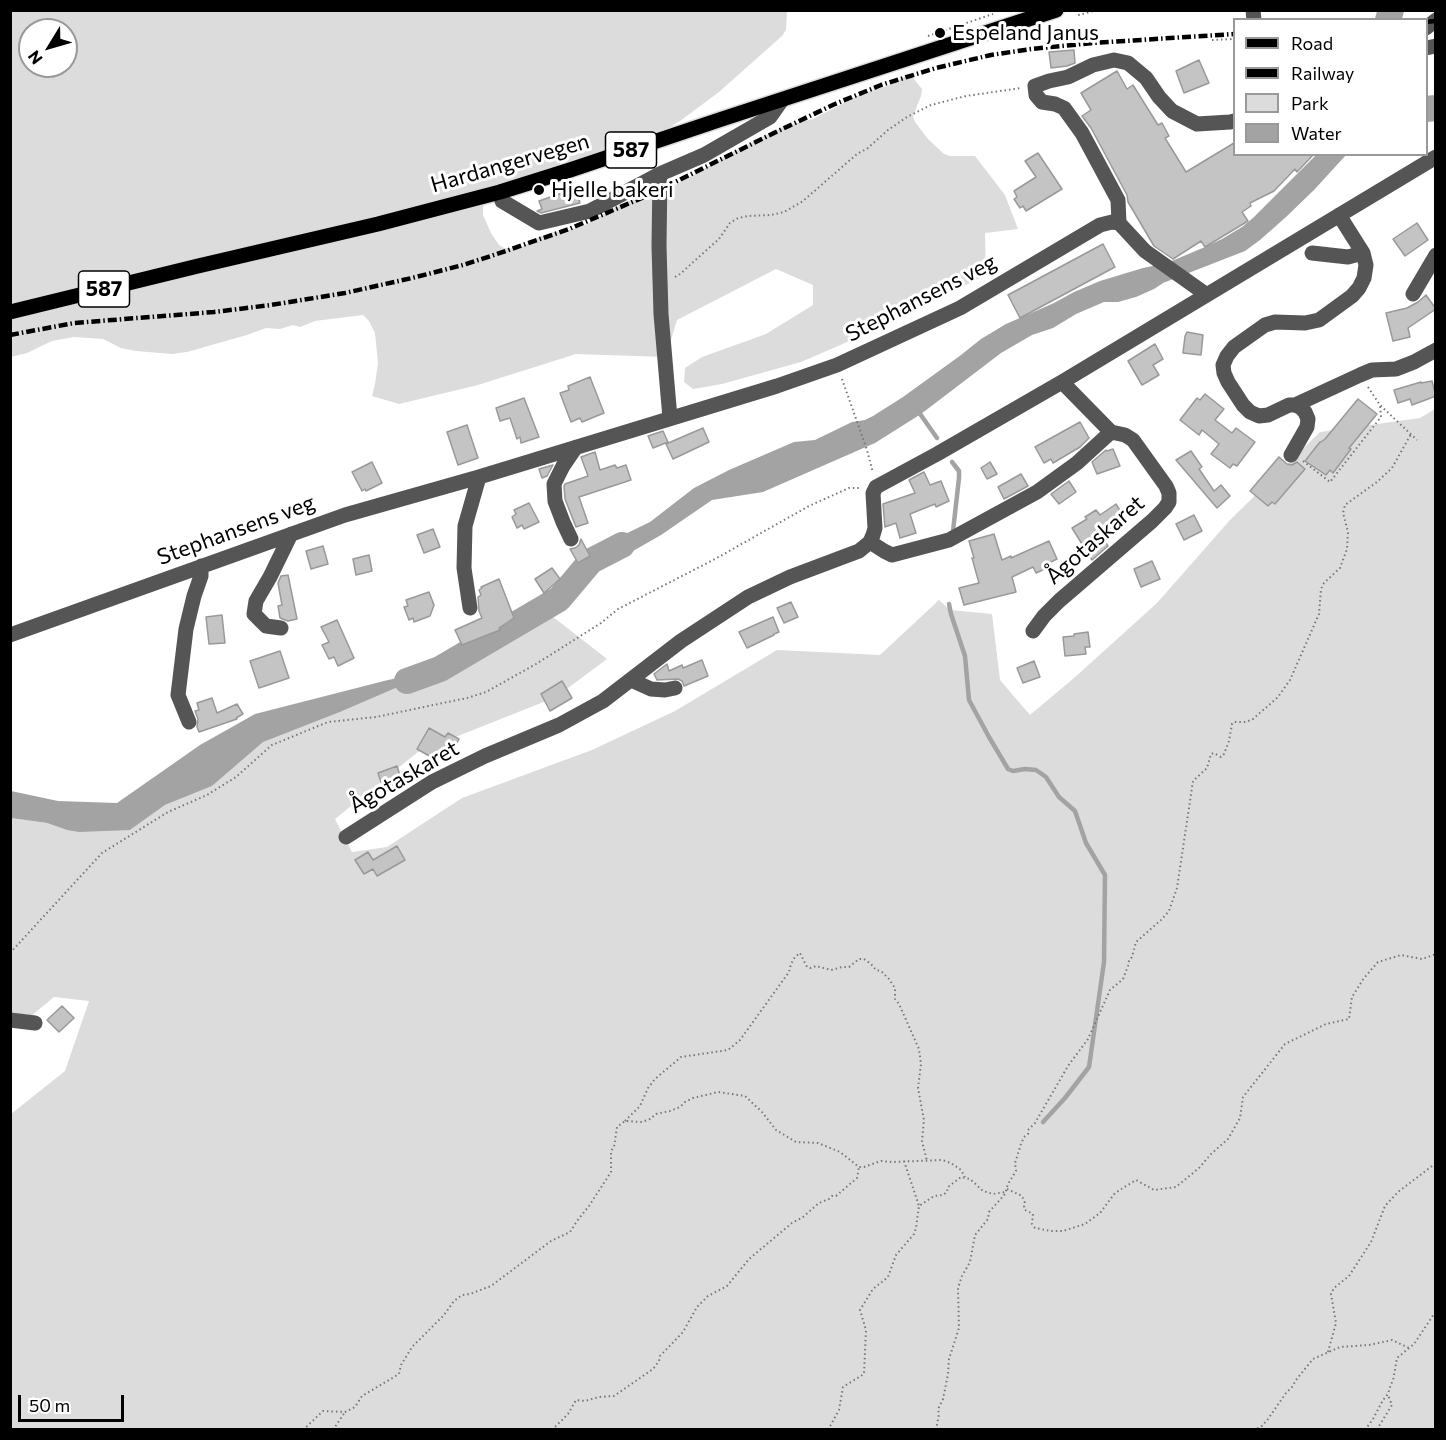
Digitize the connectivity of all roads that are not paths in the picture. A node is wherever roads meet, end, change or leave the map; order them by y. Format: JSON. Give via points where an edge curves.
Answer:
{"nodes":[{"id":1,"x":1050,"y":11,"type":"edge"},
{"id":2,"x":782,"y":100,"type":"junction"},
{"id":3,"x":1233,"y":121,"type":"edge"},
{"id":4,"x":1436,"y":157,"type":"edge"},
{"id":5,"x":660,"y":174,"type":"junction"},
{"id":6,"x":500,"y":192,"type":"junction"},
{"id":7,"x":1339,"y":215,"type":"junction"},
{"id":8,"x":1119,"y":223,"type":"junction"},
{"id":9,"x":1312,"y":253,"type":"dead end"},
{"id":10,"x":1363,"y":253,"type":"junction"},
{"id":11,"x":1436,"y":255,"type":"edge"},
{"id":12,"x":1413,"y":294,"type":"dead end"},
{"id":13,"x":1208,"y":295,"type":"junction"},
{"id":14,"x":10,"y":312,"type":"edge"},
{"id":15,"x":1436,"y":350,"type":"edge"},
{"id":16,"x":1062,"y":382,"type":"junction"},
{"id":17,"x":1295,"y":405,"type":"junction"},
{"id":18,"x":670,"y":418,"type":"junction"},
{"id":19,"x":1111,"y":432,"type":"junction"},
{"id":20,"x":576,"y":447,"type":"junction"},
{"id":21,"x":1291,"y":455,"type":"dead end"},
{"id":22,"x":479,"y":477,"type":"junction"},
{"id":23,"x":291,"y":534,"type":"junction"},
{"id":24,"x":571,"y":538,"type":"dead end"},
{"id":25,"x":870,"y":542,"type":"junction"},
{"id":26,"x":201,"y":566,"type":"junction"},
{"id":27,"x":470,"y":608,"type":"dead end"},
{"id":28,"x":282,"y":628,"type":"dead end"},
{"id":29,"x":1034,"y":631,"type":"dead end"},
{"id":30,"x":10,"y":634,"type":"edge"},
{"id":31,"x":631,"y":680,"type":"junction"},
{"id":32,"x":675,"y":688,"type":"dead end"},
{"id":33,"x":189,"y":722,"type":"dead end"},
{"id":34,"x":485,"y":756,"type":"junction"},
{"id":35,"x":448,"y":763,"type":"dead end"},
{"id":36,"x":346,"y":837,"type":"dead end"},
{"id":37,"x":10,"y":1020,"type":"edge"},
{"id":38,"x":35,"y":1023,"type":"dead end"}],
"edges":[{"from":1,"to":2,"type":"main road","name":"Hardangervegen","number":"587"},
{"from":2,"to":5,"type":"street","via":[[771,117],[704,155]]},
{"from":2,"to":6,"type":"main road","name":"Hardangervegen","number":"587"},
{"from":3,"to":8,"type":"street","via":[[1197,124],[1172,111],[1146,78],[1128,63],[1114,60],[1035,86],[1036,96],[1042,102],[1064,108],[1082,134],[1118,200]]},
{"from":4,"to":7,"type":"street"},
{"from":5,"to":6,"type":"street","via":[[590,211],[539,223],[502,201]]},
{"from":5,"to":18,"type":"street","via":[[661,314]]},
{"from":6,"to":14,"type":"main road","name":"Hardangervegen","number":"587"},
{"from":7,"to":10,"type":"street"},
{"from":7,"to":13,"type":"street"},
{"from":8,"to":13,"type":"street","via":[[1145,251]]},
{"from":8,"to":18,"type":"street","name":"Stephansens veg","via":[[1100,225],[960,308],[837,365]]},
{"from":9,"to":10,"type":"street","via":[[1348,257]]},
{"from":10,"to":17,"type":"street","via":[[1364,278],[1352,296],[1337,308],[1319,320],[1265,325],[1227,356],[1224,373],[1250,412],[1268,415]]},
{"from":11,"to":12,"type":"street"},
{"from":13,"to":16,"type":"street"},
{"from":15,"to":17,"type":"street","via":[[1396,369],[1372,370]]},
{"from":16,"to":19,"type":"street","name":"Ågotaskaret"},
{"from":16,"to":25,"type":"street","via":[[876,487],[875,528]]},
{"from":17,"to":21,"type":"street","via":[[1308,419]]},
{"from":18,"to":20,"type":"street","name":"Stephansens veg"},
{"from":19,"to":25,"type":"street","via":[[1037,492],[949,540],[892,555]]},
{"from":19,"to":29,"type":"street","name":"Ågotaskaret","via":[[1133,440],[1166,486],[1169,502],[1059,601]]},
{"from":20,"to":22,"type":"street","name":"Stephansens veg"},
{"from":20,"to":24,"type":"street","via":[[554,484],[555,501]]},
{"from":22,"to":23,"type":"street","name":"Stephansens veg"},
{"from":22,"to":27,"type":"street","via":[[465,526],[464,568]]},
{"from":23,"to":26,"type":"street","name":"Stephansens veg"},
{"from":23,"to":28,"type":"street","via":[[256,601],[254,614],[266,626]]},
{"from":25,"to":31,"type":"street","name":"Ågotaskaret","via":[[748,597],[655,659]]},
{"from":26,"to":30,"type":"street","name":"Stephansens veg"},
{"from":26,"to":33,"type":"street","via":[[186,629],[178,695]]},
{"from":31,"to":32,"type":"street","via":[[651,689]]},
{"from":31,"to":34,"type":"street","name":"Ågotaskaret","via":[[559,725]]},
{"from":34,"to":35,"type":"street","name":"Ågotaskaret","via":[[474,754]]},
{"from":34,"to":36,"type":"street","name":"Ågotaskaret","via":[[432,782]]},
{"from":37,"to":38,"type":"street"}]}
